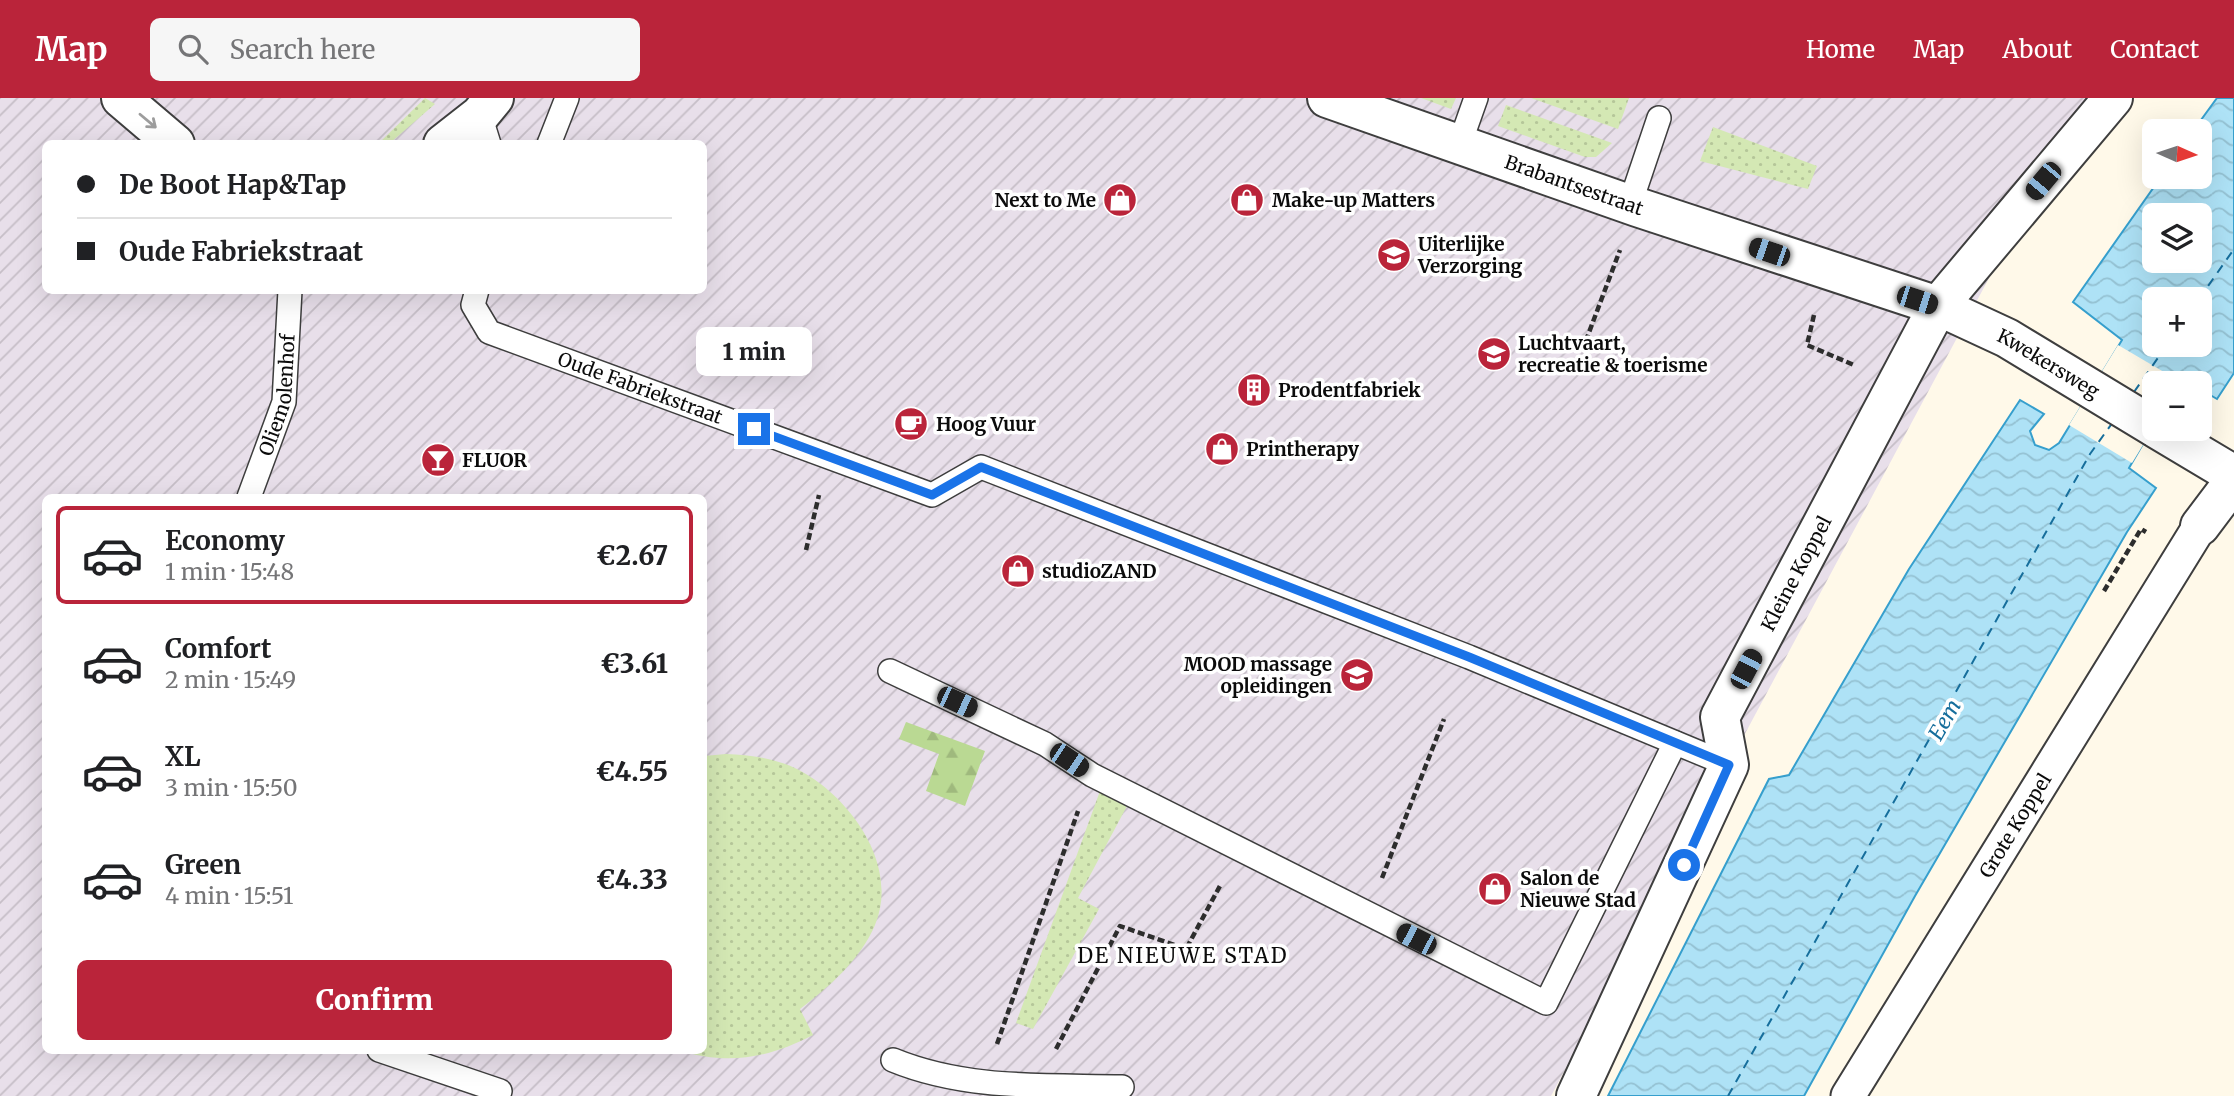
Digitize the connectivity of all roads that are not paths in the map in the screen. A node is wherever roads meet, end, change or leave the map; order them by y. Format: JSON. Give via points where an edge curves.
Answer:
{"nodes":[{"id":1,"x":121,"y":98,"type":"edge"},
{"id":2,"x":567,"y":98,"type":"edge"},
{"id":3,"x":1326,"y":98,"type":"edge"},
{"id":4,"x":1476,"y":98,"type":"edge"},
{"id":5,"x":2113,"y":98,"type":"edge"},
{"id":6,"x":1659,"y":118,"type":"dead end"},
{"id":7,"x":488,"y":119,"type":"edge"},
{"id":8,"x":170,"y":140,"type":"edge"},
{"id":9,"x":450,"y":140,"type":"edge"},
{"id":10,"x":551,"y":140,"type":"edge"},
{"id":11,"x":1459,"y":146,"type":"junction"},
{"id":12,"x":1633,"y":206,"type":"junction"},
{"id":13,"x":290,"y":294,"type":"edge"},
{"id":14,"x":476,"y":294,"type":"edge"},
{"id":15,"x":1938,"y":306,"type":"junction"},
{"id":16,"x":2142,"y":420,"type":"edge"},
{"id":17,"x":2166,"y":441,"type":"edge"},
{"id":18,"x":250,"y":494,"type":"edge"},
{"id":19,"x":2216,"y":504,"type":"edge"},
{"id":20,"x":890,"y":671,"type":"dead end"},
{"id":21,"x":1675,"y":743,"type":"junction"},
{"id":22,"x":1729,"y":765,"type":"junction"},
{"id":23,"x":391,"y":1054,"type":"edge"},
{"id":24,"x":893,"y":1060,"type":"dead end"},
{"id":25,"x":1122,"y":1087,"type":"dead end"},
{"id":26,"x":500,"y":1091,"type":"dead end"},
{"id":27,"x":1576,"y":1096,"type":"edge"},
{"id":28,"x":1848,"y":1096,"type":"edge"}],
"edges":[{"from":1,"to":8,"type":"street","one_way":true},
{"from":2,"to":10,"type":"lane"},
{"from":3,"to":11,"type":"street","name":"Brabantsestraat"},
{"from":4,"to":11,"type":"lane"},
{"from":5,"to":15,"type":"street","name":"Kleine Koppel"},
{"from":6,"to":12,"type":"lane"},
{"from":7,"to":9,"type":"street"},
{"from":11,"to":12,"type":"street","name":"Brabantsestraat"},
{"from":12,"to":15,"type":"street","name":"Brabantsestraat"},
{"from":13,"to":18,"type":"lane","name":"Oliemolenhof","via":[[284,402]]},
{"from":14,"to":21,"type":"lane","name":"Oude Fabriekstraat","via":[[473,305],[489,332],[932,495],[981,467],[1469,657]]},
{"from":15,"to":16,"type":"street","name":"Kwekersweg","via":[[2007,338]]},
{"from":15,"to":22,"type":"street","name":"Kleine Koppel","via":[[1720,717]]},
{"from":17,"to":19,"type":"street","name":"Kwekersweg"},
{"from":19,"to":28,"type":"street","name":"Grote Koppel"},
{"from":20,"to":21,"type":"lane","via":[[1045,744],[1092,775],[1546,1003]]},
{"from":21,"to":22,"type":"lane","name":"Oude Fabriekstraat"},
{"from":22,"to":27,"type":"street"},
{"from":23,"to":26,"type":"lane"},
{"from":24,"to":25,"type":"lane","via":[[982,1084]]}]}
